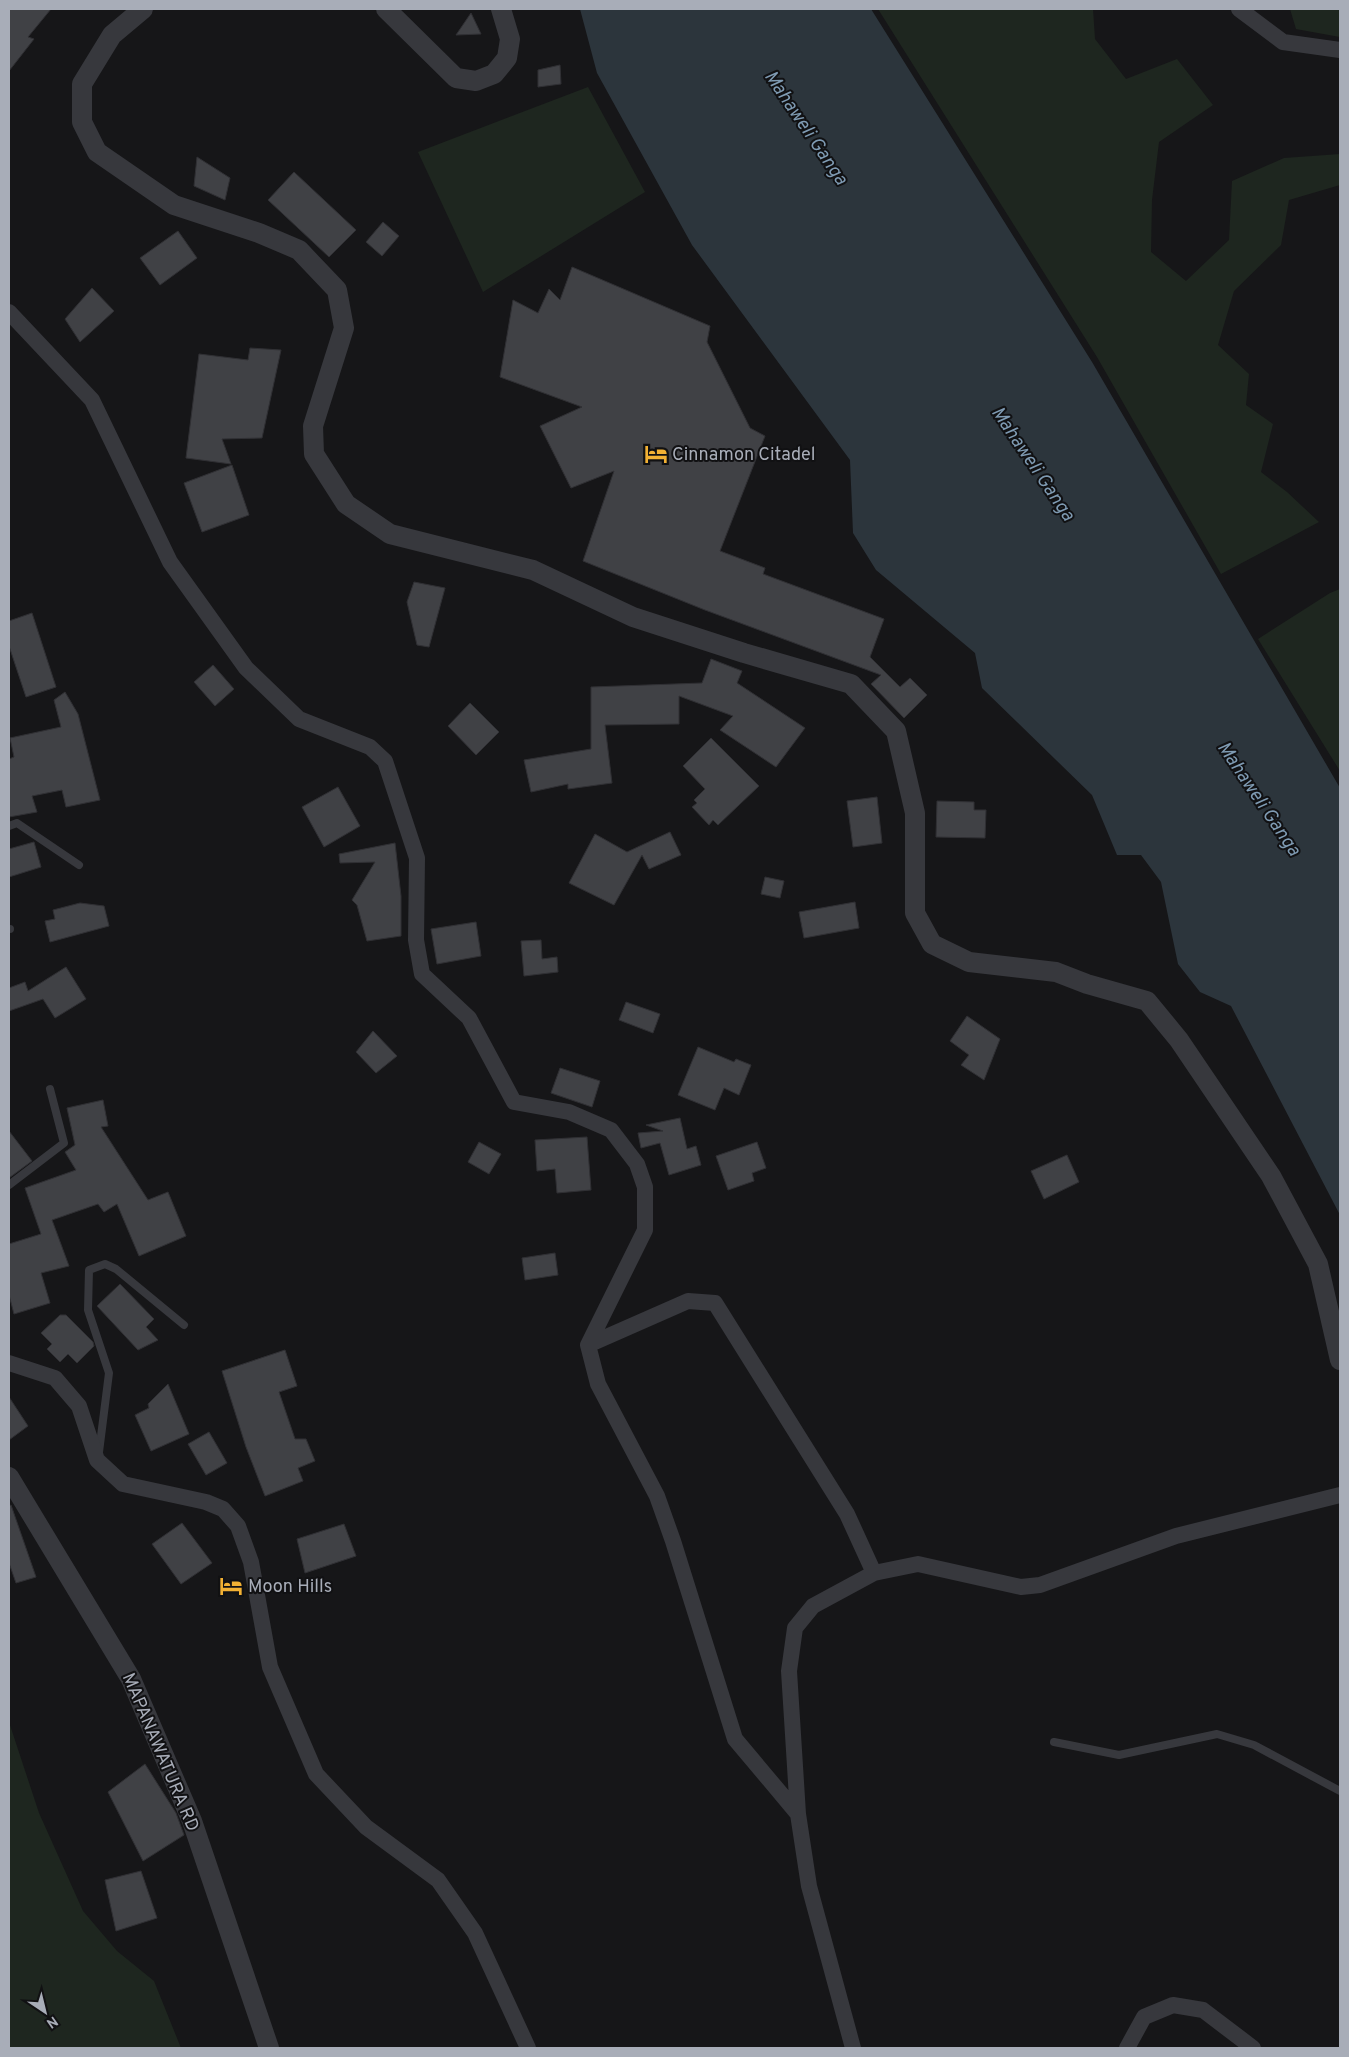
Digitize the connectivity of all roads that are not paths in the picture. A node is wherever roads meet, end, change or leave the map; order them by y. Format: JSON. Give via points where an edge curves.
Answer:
{"nodes":[{"id":1,"x":144,"y":9,"type":"edge"},
{"id":2,"x":386,"y":9,"type":"edge"},
{"id":3,"x":501,"y":9,"type":"edge"},
{"id":4,"x":1239,"y":9,"type":"edge"},
{"id":5,"x":1340,"y":50,"type":"edge"},
{"id":6,"x":9,"y":312,"type":"edge"},
{"id":7,"x":9,"y":826,"type":"edge"},
{"id":8,"x":79,"y":865,"type":"dead end"},
{"id":9,"x":50,"y":1089,"type":"dead end"},
{"id":10,"x":9,"y":1184,"type":"edge"},
{"id":11,"x":184,"y":1325,"type":"dead end"},
{"id":12,"x":588,"y":1345,"type":"junction"},
{"id":13,"x":1340,"y":1360,"type":"edge"},
{"id":14,"x":9,"y":1363,"type":"edge"},
{"id":15,"x":97,"y":1460,"type":"junction"},
{"id":16,"x":9,"y":1477,"type":"edge"},
{"id":17,"x":1340,"y":1495,"type":"edge"},
{"id":18,"x":874,"y":1573,"type":"junction"},
{"id":19,"x":1054,"y":1742,"type":"dead end"},
{"id":20,"x":1340,"y":1791,"type":"edge"},
{"id":21,"x":798,"y":1814,"type":"junction"},
{"id":22,"x":268,"y":2048,"type":"edge"},
{"id":23,"x":528,"y":2048,"type":"edge"},
{"id":24,"x":852,"y":2048,"type":"edge"},
{"id":25,"x":1127,"y":2048,"type":"edge"},
{"id":26,"x":1253,"y":2048,"type":"edge"}],
"edges":[{"from":1,"to":13,"type":"street","via":[[112,35],[82,84],[82,122],[97,152],[174,205],[299,250],[337,290],[344,328],[313,426],[314,454],[346,504],[390,534],[533,570],[633,617],[851,684],[896,731],[915,813],[915,913],[932,944],[969,962],[1056,972],[1147,1001],[1179,1040],[1271,1176],[1318,1264]]},
{"from":2,"to":3,"type":"street","via":[[456,78],[476,80],[494,74],[507,58],[510,39]]},
{"from":4,"to":5,"type":"street","via":[[1283,42]]},
{"from":6,"to":12,"type":"street","via":[[92,400],[170,562],[246,668],[299,720],[370,747],[384,761],[417,858],[416,940],[422,974],[469,1018],[514,1102],[569,1112],[611,1130],[637,1164],[645,1187],[646,1230]]},
{"from":7,"to":8,"type":"lane","via":[[17,823]]},
{"from":9,"to":10,"type":"lane","via":[[64,1143]]},
{"from":11,"to":15,"type":"lane","via":[[116,1269],[105,1264],[89,1270],[88,1310],[109,1373]]},
{"from":12,"to":18,"type":"street","via":[[688,1301],[715,1303],[847,1514]]},
{"from":12,"to":21,"type":"street","via":[[598,1384],[660,1505],[735,1739]]},
{"from":14,"to":15,"type":"street","via":[[55,1378],[79,1406]]},
{"from":15,"to":23,"type":"street","via":[[123,1484],[206,1502],[223,1510],[238,1526],[251,1562],[270,1667],[316,1774],[366,1827],[438,1880],[475,1932]]},
{"from":16,"to":22,"type":"street","name":"MAPANAWATURA RD","via":[[132,1679],[192,1821]]},
{"from":17,"to":18,"type":"street","via":[[1176,1536],[1040,1585],[1021,1587],[918,1564]]},
{"from":18,"to":21,"type":"street","via":[[813,1606],[795,1628],[789,1671]]},
{"from":19,"to":20,"type":"lane","via":[[1119,1756],[1217,1734],[1254,1745]]},
{"from":21,"to":24,"type":"street","via":[[809,1886]]},
{"from":25,"to":26,"type":"street","via":[[1144,2017],[1174,2004],[1203,2010]]}]}
